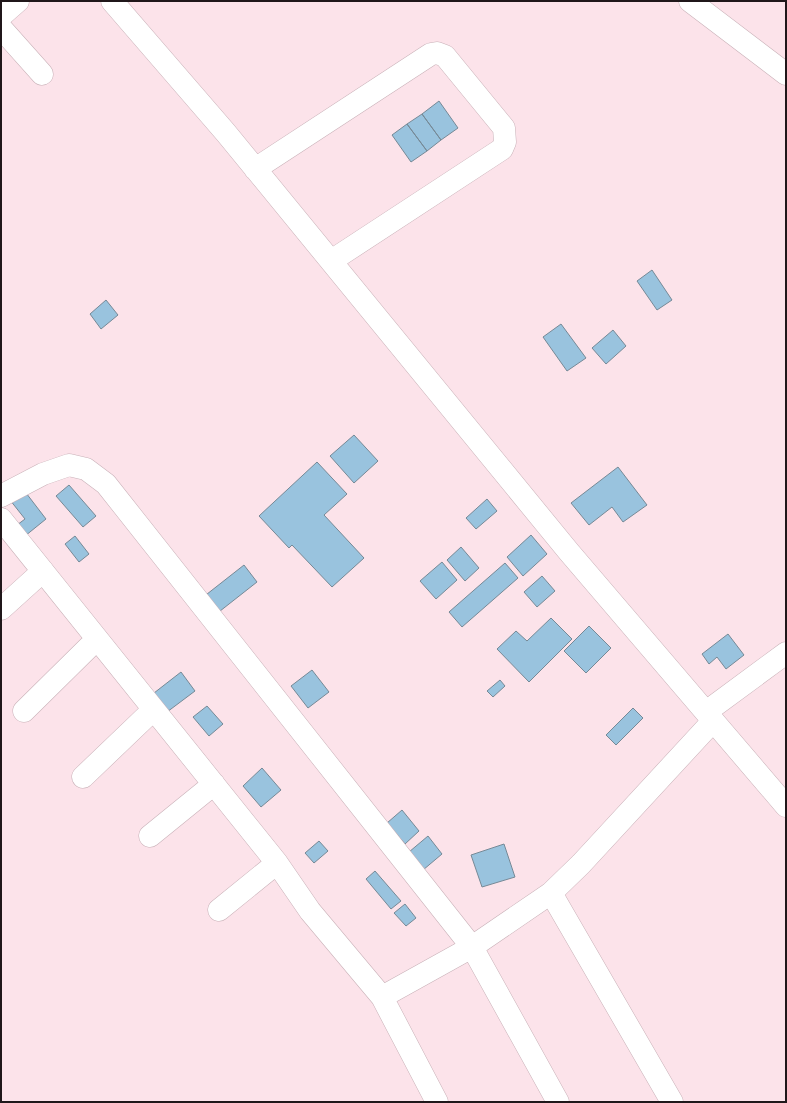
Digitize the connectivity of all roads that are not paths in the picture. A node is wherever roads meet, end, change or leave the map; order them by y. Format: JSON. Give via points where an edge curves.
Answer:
{"nodes":[{"id":1,"x":18,"y":1,"type":"edge"},
{"id":2,"x":112,"y":1,"type":"edge"},
{"id":3,"x":690,"y":1,"type":"edge"},
{"id":4,"x":1,"y":16,"type":"edge"},
{"id":5,"x":1,"y":28,"type":"edge"},
{"id":6,"x":42,"y":74,"type":"dead end"},
{"id":7,"x":786,"y":74,"type":"edge"},
{"id":8,"x":255,"y":168,"type":"junction"},
{"id":9,"x":331,"y":261,"type":"junction"},
{"id":10,"x":1,"y":496,"type":"edge"},
{"id":11,"x":1,"y":519,"type":"edge"},
{"id":12,"x":43,"y":571,"type":"junction"},
{"id":13,"x":1,"y":608,"type":"edge"},
{"id":14,"x":97,"y":639,"type":"junction"},
{"id":15,"x":786,"y":653,"type":"edge"},
{"id":16,"x":153,"y":710,"type":"junction"},
{"id":17,"x":24,"y":711,"type":"dead end"},
{"id":18,"x":710,"y":717,"type":"junction"},
{"id":19,"x":83,"y":777,"type":"dead end"},
{"id":20,"x":214,"y":784,"type":"junction"},
{"id":21,"x":786,"y":806,"type":"edge"},
{"id":22,"x":150,"y":836,"type":"dead end"},
{"id":23,"x":277,"y":863,"type":"junction"},
{"id":24,"x":551,"y":893,"type":"junction"},
{"id":25,"x":219,"y":910,"type":"dead end"},
{"id":26,"x":472,"y":947,"type":"junction"},
{"id":27,"x":382,"y":997,"type":"junction"},
{"id":28,"x":437,"y":1102,"type":"edge"},
{"id":29,"x":558,"y":1102,"type":"edge"},
{"id":30,"x":672,"y":1102,"type":"edge"}],
"edges":[{"from":1,"to":4,"type":"street"},
{"from":2,"to":8,"type":"street"},
{"from":3,"to":7,"type":"street"},
{"from":5,"to":6,"type":"street"},
{"from":8,"to":9,"type":"street"},
{"from":8,"to":9,"type":"street","via":[[431,54],[437,53],[450,62],[504,128],[506,142],[502,149]]},
{"from":9,"to":18,"type":"street","via":[[569,552]]},
{"from":10,"to":26,"type":"street","via":[[43,474],[69,465],[86,469],[106,484]]},
{"from":11,"to":12,"type":"street"},
{"from":12,"to":13,"type":"street"},
{"from":12,"to":14,"type":"street"},
{"from":14,"to":16,"type":"street"},
{"from":14,"to":17,"type":"street"},
{"from":15,"to":18,"type":"street"},
{"from":16,"to":19,"type":"street"},
{"from":16,"to":20,"type":"street"},
{"from":18,"to":21,"type":"street"},
{"from":18,"to":24,"type":"street","via":[[581,864]]},
{"from":20,"to":22,"type":"street"},
{"from":20,"to":23,"type":"street"},
{"from":23,"to":25,"type":"street"},
{"from":23,"to":27,"type":"street","via":[[310,911]]},
{"from":24,"to":26,"type":"street"},
{"from":24,"to":30,"type":"street"},
{"from":26,"to":27,"type":"street"},
{"from":26,"to":29,"type":"street"},
{"from":27,"to":28,"type":"street"}]}
